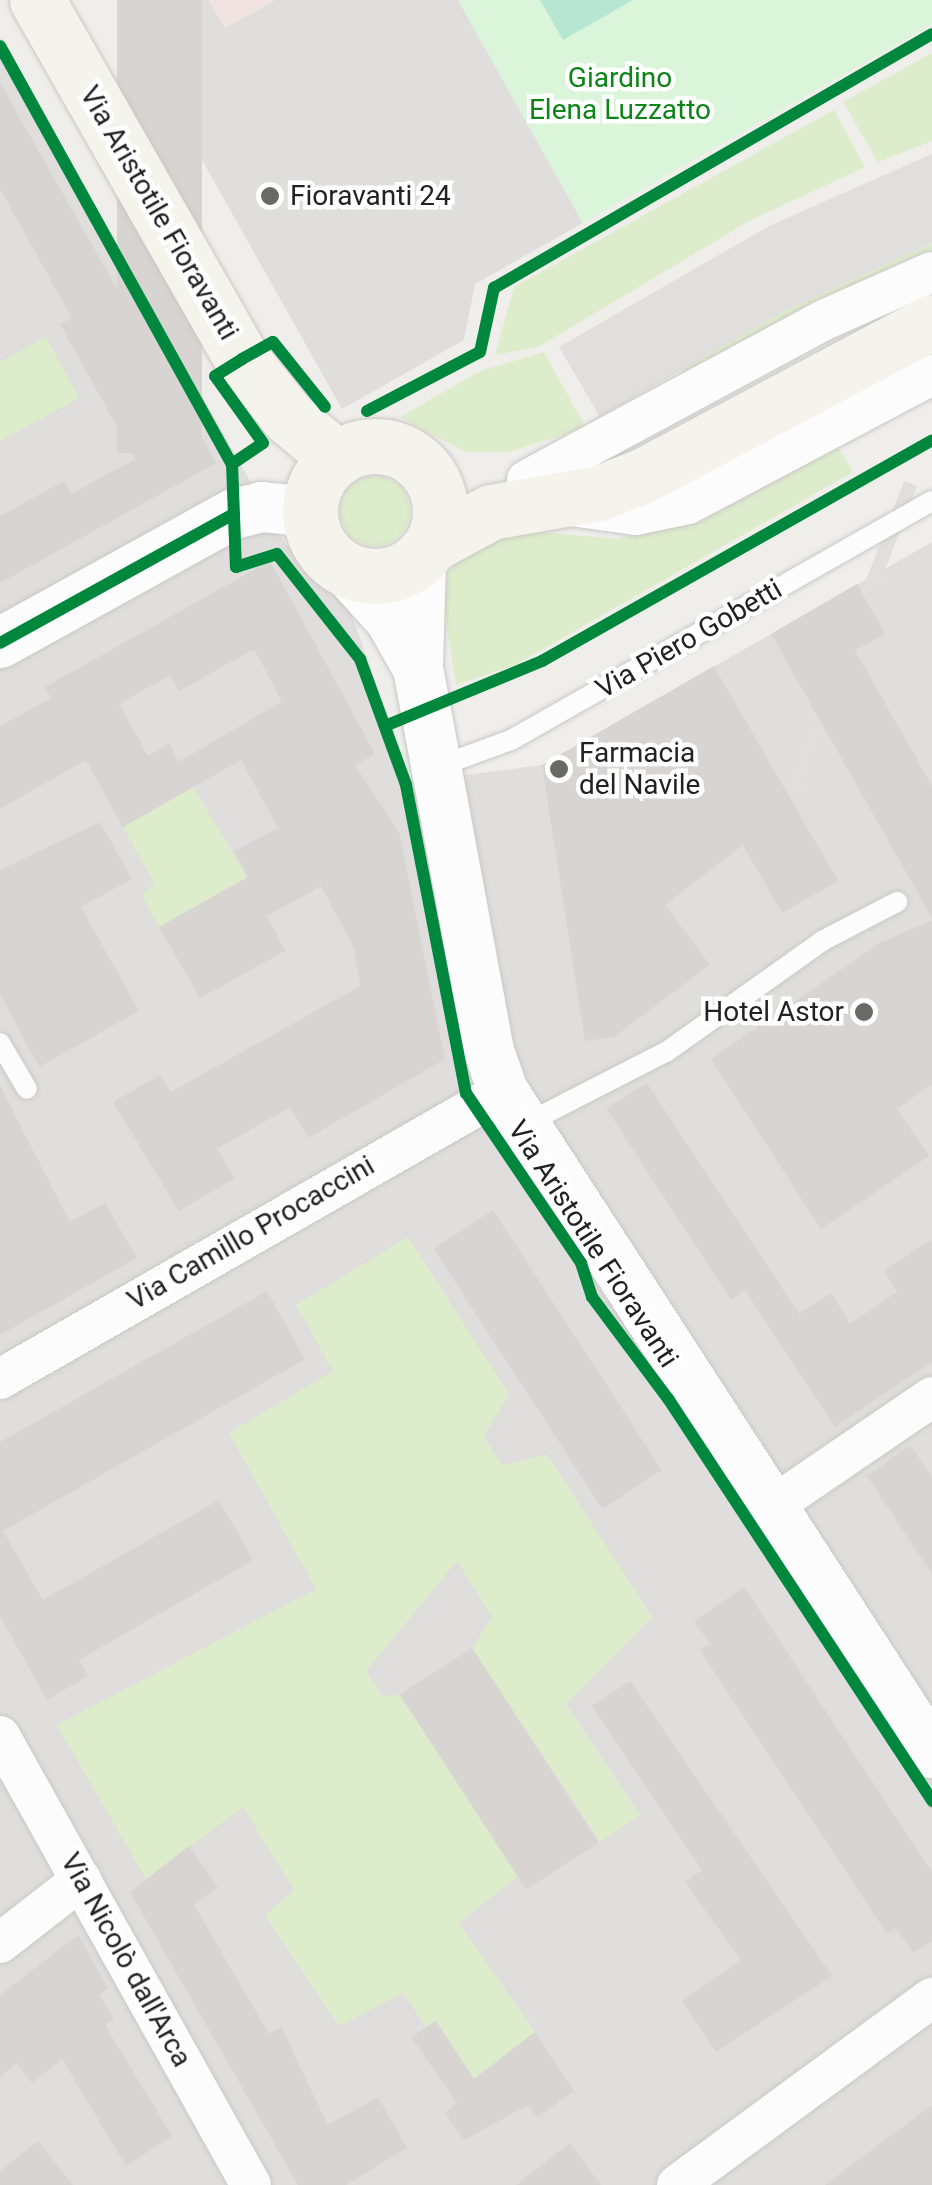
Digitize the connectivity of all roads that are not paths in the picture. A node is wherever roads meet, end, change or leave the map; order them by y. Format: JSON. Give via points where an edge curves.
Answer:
{"nodes":[{"id":1,"x":37,"y":0,"type":"edge"},
{"id":2,"x":932,"y":272,"type":"edge"},
{"id":3,"x":932,"y":322,"type":"edge"},
{"id":4,"x":932,"y":375,"type":"edge"},
{"id":5,"x":337,"y":458,"type":"junction"},
{"id":6,"x":430,"y":473,"type":"junction"},
{"id":7,"x":536,"y":490,"type":"junction"},
{"id":8,"x":932,"y":501,"type":"edge"},
{"id":9,"x":310,"y":512,"type":"junction"},
{"id":10,"x":426,"y":551,"type":"junction"},
{"id":11,"x":344,"y":568,"type":"junction"},
{"id":12,"x":0,"y":643,"type":"edge"},
{"id":13,"x":418,"y":668,"type":"junction"},
{"id":14,"x":440,"y":766,"type":"junction"},
{"id":15,"x":897,"y":902,"type":"dead end"},
{"id":16,"x":0,"y":1043,"type":"edge"},
{"id":17,"x":27,"y":1090,"type":"dead end"},
{"id":18,"x":514,"y":1108,"type":"junction"},
{"id":19,"x":0,"y":1379,"type":"edge"},
{"id":20,"x":932,"y":1397,"type":"edge"},
{"id":21,"x":772,"y":1507,"type":"junction"},
{"id":22,"x":0,"y":1736,"type":"edge"},
{"id":23,"x":932,"y":1753,"type":"edge"},
{"id":24,"x":81,"y":1880,"type":"junction"},
{"id":25,"x":0,"y":1944,"type":"edge"},
{"id":26,"x":932,"y":1998,"type":"edge"},
{"id":27,"x":250,"y":2185,"type":"edge"},
{"id":28,"x":677,"y":2185,"type":"edge"}],
"edges":[{"from":1,"to":5,"type":"main road","name":"Via Aristotile Fioravanti","via":[[242,359],[288,417]]},
{"from":2,"to":7,"type":"street","via":[[824,320]]},
{"from":3,"to":7,"type":"main road","via":[[830,369],[680,456]]},
{"from":4,"to":7,"type":"street","via":[[671,510],[616,515]]},
{"from":5,"to":6,"type":"main road","via":[[390,446]]},
{"from":5,"to":9,"type":"main road","via":[[319,478]]},
{"from":6,"to":7,"type":"main road"},
{"from":6,"to":10,"type":"main road","via":[[441,508]]},
{"from":7,"to":10,"type":"main road"},
{"from":8,"to":14,"type":"lane","name":"Via Piero Gobetti","via":[[511,740]]},
{"from":9,"to":11,"type":"main road","via":[[319,544]]},
{"from":9,"to":12,"type":"street","via":[[262,507],[234,514]]},
{"from":10,"to":11,"type":"main road","via":[[384,576]]},
{"from":10,"to":13,"type":"street","name":"Via Aristotile Fioravanti"},
{"from":11,"to":13,"type":"street","name":"Via Aristotile Fioravanti","via":[[390,619]]},
{"from":13,"to":14,"type":"street","name":"Via Aristotile Fioravanti"},
{"from":14,"to":18,"type":"street","name":"Via Aristotile Fioravanti","via":[[489,1052]]},
{"from":15,"to":18,"type":"lane","name":"Via Aristotile Fioravanti","via":[[822,941],[666,1052]]},
{"from":16,"to":17,"type":"lane"},
{"from":18,"to":19,"type":"street","name":"Via Camillo Procaccini"},
{"from":18,"to":21,"type":"street","name":"Via Aristotile Fioravanti"},
{"from":20,"to":21,"type":"street"},
{"from":21,"to":23,"type":"street","name":"Via Aristotile Fioravanti"},
{"from":22,"to":24,"type":"street","name":"Via Nicolò dall'Arca"},
{"from":24,"to":25,"type":"street"},
{"from":24,"to":27,"type":"street","name":"Via Nicolò dall'Arca"},
{"from":26,"to":28,"type":"street"}]}
